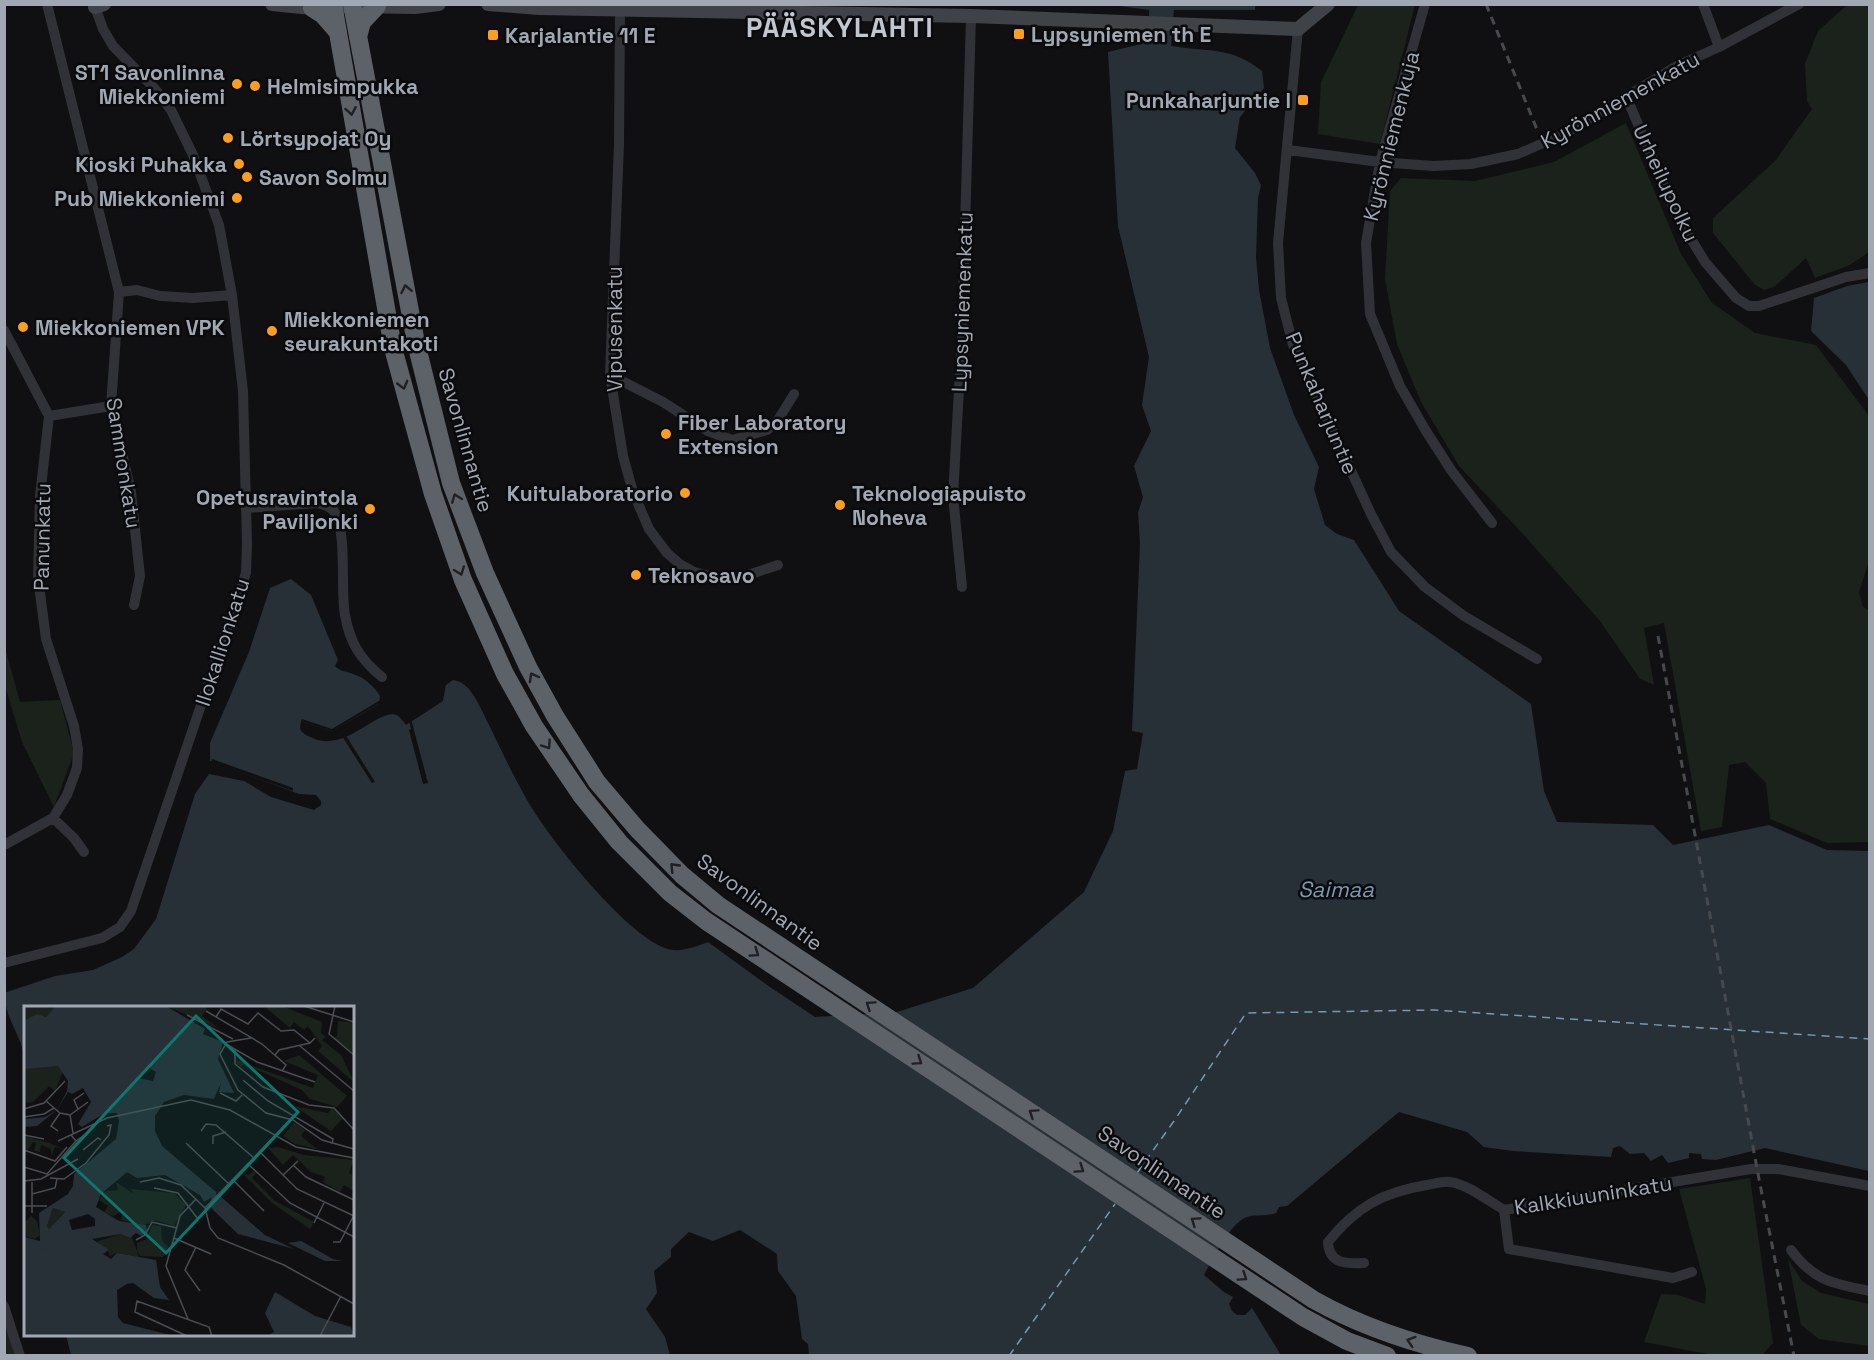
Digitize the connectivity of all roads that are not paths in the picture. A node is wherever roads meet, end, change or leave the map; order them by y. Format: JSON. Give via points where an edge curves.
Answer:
{"nodes":[{"id":1,"x":47,"y":4,"type":"edge"},
{"id":2,"x":272,"y":4,"type":"edge"},
{"id":3,"x":439,"y":4,"type":"edge"},
{"id":4,"x":488,"y":4,"type":"edge"},
{"id":5,"x":1328,"y":4,"type":"edge"},
{"id":6,"x":1425,"y":4,"type":"edge"},
{"id":7,"x":1703,"y":4,"type":"edge"},
{"id":8,"x":1799,"y":4,"type":"edge"},
{"id":9,"x":98,"y":5,"type":"edge"},
{"id":10,"x":352,"y":5,"type":"edge"},
{"id":11,"x":333,"y":6,"type":"edge"},
{"id":12,"x":377,"y":6,"type":"junction"},
{"id":13,"x":539,"y":6,"type":"edge"},
{"id":14,"x":312,"y":8,"type":"junction"},
{"id":15,"x":699,"y":8,"type":"edge"},
{"id":16,"x":620,"y":10,"type":"junction"},
{"id":17,"x":916,"y":10,"type":"edge"},
{"id":18,"x":971,"y":16,"type":"junction"},
{"id":19,"x":1298,"y":29,"type":"junction"},
{"id":20,"x":338,"y":32,"type":"junction"},
{"id":21,"x":358,"y":39,"type":"junction"},
{"id":22,"x":1719,"y":47,"type":"junction"},
{"id":23,"x":1626,"y":96,"type":"junction"},
{"id":24,"x":1288,"y":150,"type":"junction"},
{"id":25,"x":1380,"y":162,"type":"junction"},
{"id":26,"x":1869,"y":273,"type":"edge"},
{"id":27,"x":119,"y":292,"type":"junction"},
{"id":28,"x":232,"y":295,"type":"junction"},
{"id":29,"x":4,"y":330,"type":"edge"},
{"id":30,"x":610,"y":375,"type":"junction"},
{"id":31,"x":794,"y":394,"type":"dead end"},
{"id":32,"x":111,"y":406,"type":"junction"},
{"id":33,"x":50,"y":416,"type":"junction"},
{"id":34,"x":246,"y":508,"type":"junction"},
{"id":35,"x":1491,"y":523,"type":"dead end"},
{"id":36,"x":778,"y":565,"type":"dead end"},
{"id":37,"x":962,"y":587,"type":"dead end"},
{"id":38,"x":134,"y":605,"type":"dead end"},
{"id":39,"x":1537,"y":658,"type":"dead end"},
{"id":40,"x":382,"y":677,"type":"dead end"},
{"id":41,"x":53,"y":818,"type":"junction"},
{"id":42,"x":4,"y":845,"type":"edge"},
{"id":43,"x":84,"y":852,"type":"dead end"},
{"id":44,"x":4,"y":963,"type":"edge"},
{"id":45,"x":1869,"y":1186,"type":"edge"},
{"id":46,"x":1504,"y":1210,"type":"junction"},
{"id":47,"x":1791,"y":1250,"type":"dead end"},
{"id":48,"x":1364,"y":1263,"type":"dead end"},
{"id":49,"x":1692,"y":1272,"type":"dead end"},
{"id":50,"x":1869,"y":1291,"type":"edge"},
{"id":51,"x":4,"y":1306,"type":"edge"},
{"id":52,"x":20,"y":1356,"type":"edge"},
{"id":53,"x":1387,"y":1356,"type":"edge"},
{"id":54,"x":1468,"y":1356,"type":"edge"}],
"edges":[{"from":1,"to":27,"type":"street","name":"Sammonkatu"},
{"from":2,"to":14,"type":"street"},
{"from":3,"to":12,"type":"street"},
{"from":4,"to":13,"type":"street"},
{"from":5,"to":19,"type":"street"},
{"from":6,"to":25,"type":"street","name":"Kyrönniemenkuja"},
{"from":7,"to":22,"type":"street"},
{"from":8,"to":22,"type":"street","name":"Kyrönniemenkatu"},
{"from":9,"to":28,"type":"street","name":"Ilokallionkatu","via":[[107,37],[162,97],[183,133],[219,225]]},
{"from":10,"to":11,"type":"street"},
{"from":10,"to":12,"type":"street"},
{"from":10,"to":21,"type":"highway","name":"Savonlinnantie"},
{"from":11,"to":14,"type":"street"},
{"from":11,"to":20,"type":"highway","name":"Savonlinnantie"},
{"from":12,"to":21,"type":"highway","via":[[362,22]]},
{"from":13,"to":16,"type":"street"},
{"from":14,"to":20,"type":"highway"},
{"from":15,"to":16,"type":"street"},
{"from":15,"to":17,"type":"street"},
{"from":16,"to":30,"type":"street","name":"Vipusenkatu"},
{"from":17,"to":18,"type":"street"},
{"from":18,"to":19,"type":"street"},
{"from":18,"to":37,"type":"street","name":"Lypsyniemenkatu","via":[[953,496]]},
{"from":19,"to":24,"type":"street","name":"Punkaharjuntie"},
{"from":20,"to":53,"type":"highway","name":"Savonlinnantie","one_way":true,"via":[[393,348],[433,494],[463,580],[505,674],[534,726],[581,795],[619,842],[670,893],[706,921],[1303,1317],[1347,1341]]},
{"from":54,"to":21,"type":"highway","name":"Savonlinnantie","one_way":true,"via":[[1386,1333],[1314,1300],[718,905],[682,875],[597,782],[528,667],[485,573],[451,483],[419,353]]},
{"from":22,"to":23,"type":"street","name":"Kyrönniemenkatu"},
{"from":23,"to":25,"type":"street","name":"Kyrönniemenkatu","via":[[1564,134],[1518,154],[1471,164]]},
{"from":23,"to":26,"type":"street","name":"Urheilupolku","via":[[1677,216],[1705,262],[1736,298],[1749,306],[1759,306]]},
{"from":24,"to":25,"type":"street","name":"Kyrönniemenkatu"},
{"from":24,"to":39,"type":"street","name":"Punkaharjuntie","via":[[1278,243],[1281,298],[1293,345],[1371,514],[1391,552],[1425,587],[1464,616]]},
{"from":25,"to":35,"type":"street","name":"Kyrönniemenkuja","via":[[1366,243],[1370,314],[1400,386],[1451,470]]},
{"from":27,"to":28,"type":"street","via":[[137,290],[193,298]]},
{"from":27,"to":32,"type":"street","name":"Sammonkatu"},
{"from":28,"to":34,"type":"street","name":"Ilokallionkatu","via":[[243,390]]},
{"from":29,"to":33,"type":"street"},
{"from":30,"to":31,"type":"street","via":[[708,431],[732,440],[767,430]]},
{"from":30,"to":36,"type":"street","name":"Vipusenkatu","via":[[633,492],[649,529],[667,553],[694,572],[722,579],[739,578]]},
{"from":32,"to":33,"type":"street"},
{"from":32,"to":38,"type":"street","name":"Sammonkatu","via":[[133,513],[140,576]]},
{"from":33,"to":41,"type":"street","name":"Panunkatu","via":[[40,496],[38,578],[46,639],[78,749],[67,795]]},
{"from":34,"to":40,"type":"street","via":[[316,503],[332,509],[338,521],[348,630],[359,657]]},
{"from":34,"to":44,"type":"street","name":"Ilokallionkatu","via":[[246,573],[241,591],[130,911],[120,927],[102,938]]},
{"from":41,"to":42,"type":"street"},
{"from":41,"to":43,"type":"street"},
{"from":45,"to":46,"type":"street","name":"Kalkkiuuninkatu","via":[[1778,1169],[1752,1169]]},
{"from":46,"to":48,"type":"street","name":"Kalkkiuuninkatu","via":[[1466,1187],[1449,1182],[1383,1196],[1345,1222],[1328,1242],[1337,1262]]},
{"from":46,"to":49,"type":"street","via":[[1509,1249],[1673,1278]]},
{"from":47,"to":50,"type":"street","via":[[1799,1262],[1822,1280]]},
{"from":51,"to":52,"type":"street"}]}
